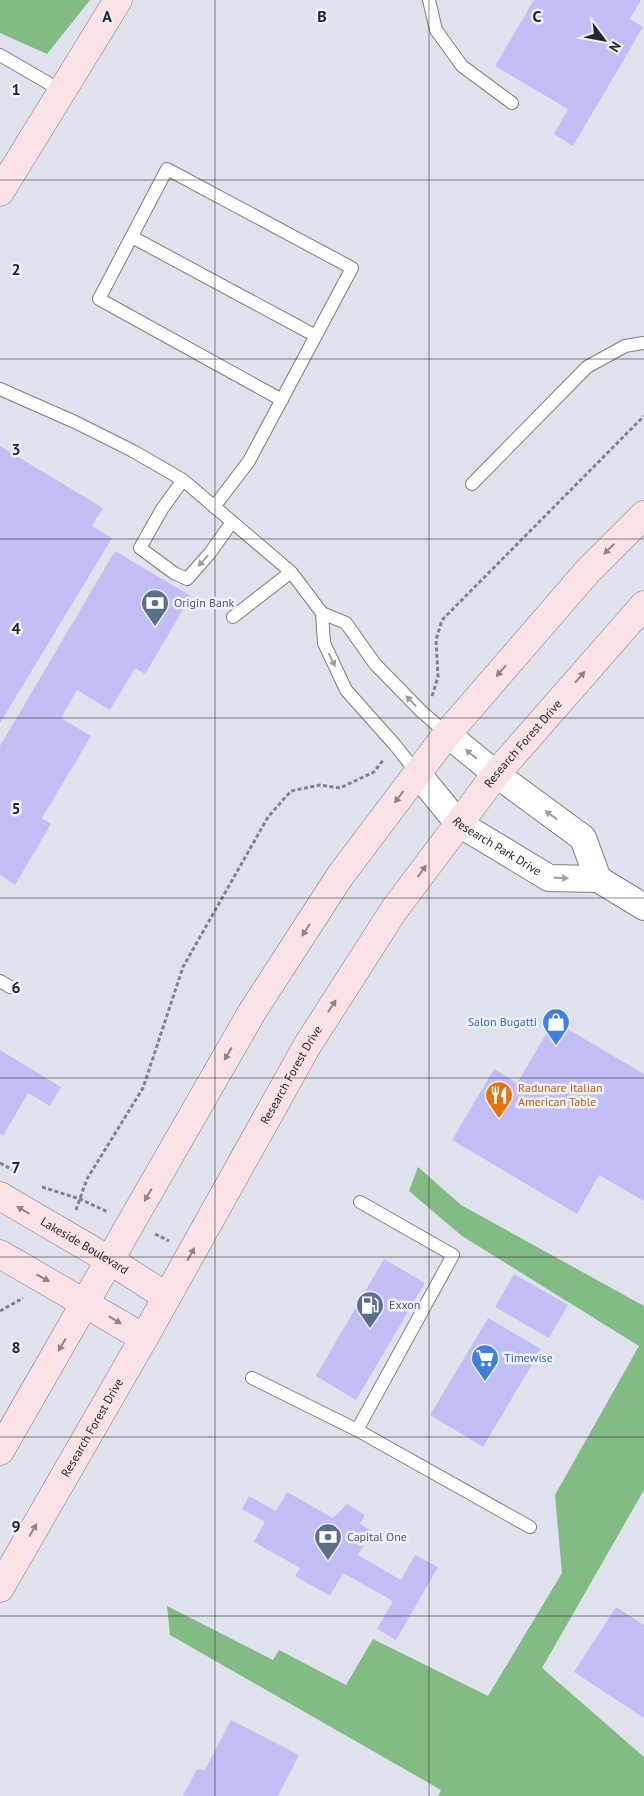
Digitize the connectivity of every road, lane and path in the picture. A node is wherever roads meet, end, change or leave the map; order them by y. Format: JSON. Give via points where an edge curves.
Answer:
{"nodes":[{"id":1,"x":118,"y":0,"type":"edge"},
{"id":2,"x":429,"y":0,"type":"edge"},
{"id":3,"x":0,"y":55,"type":"edge"},
{"id":4,"x":62,"y":91,"type":"junction"},
{"id":5,"x":512,"y":103,"type":"dead end"},
{"id":6,"x":0,"y":192,"type":"edge"},
{"id":7,"x":132,"y":237,"type":"junction"},
{"id":8,"x":316,"y":336,"type":"junction"},
{"id":9,"x":644,"y":343,"type":"edge"},
{"id":10,"x":0,"y":390,"type":"edge"},
{"id":11,"x":282,"y":400,"type":"junction"},
{"id":12,"x":644,"y":416,"type":"edge"},
{"id":13,"x":184,"y":480,"type":"junction"},
{"id":14,"x":472,"y":484,"type":"dead end"},
{"id":15,"x":214,"y":507,"type":"junction"},
{"id":16,"x":644,"y":515,"type":"edge"},
{"id":17,"x":232,"y":522,"type":"junction"},
{"id":18,"x":291,"y":572,"type":"junction"},
{"id":19,"x":644,"y":605,"type":"edge"},
{"id":20,"x":322,"y":613,"type":"junction"},
{"id":21,"x":233,"y":617,"type":"dead end"},
{"id":22,"x":421,"y":711,"type":"junction"},
{"id":23,"x":447,"y":734,"type":"junction"},
{"id":24,"x":395,"y":745,"type":"junction"},
{"id":25,"x":417,"y":773,"type":"junction"},
{"id":26,"x":496,"y":774,"type":"junction"},
{"id":27,"x":458,"y":823,"type":"junction"},
{"id":28,"x":598,"y":880,"type":"junction"},
{"id":29,"x":644,"y":907,"type":"edge"},
{"id":30,"x":0,"y":1163,"type":"edge"},
{"id":31,"x":23,"y":1176,"type":"dead end"},
{"id":32,"x":38,"y":1184,"type":"dead end"},
{"id":33,"x":0,"y":1196,"type":"edge"},
{"id":34,"x":80,"y":1199,"type":"junction"},
{"id":35,"x":360,"y":1202,"type":"dead end"},
{"id":36,"x":132,"y":1224,"type":"junction"},
{"id":37,"x":70,"y":1237,"type":"junction"},
{"id":38,"x":0,"y":1254,"type":"edge"},
{"id":39,"x":191,"y":1254,"type":"junction"},
{"id":40,"x":110,"y":1261,"type":"junction"},
{"id":41,"x":42,"y":1278,"type":"junction"},
{"id":42,"x":168,"y":1297,"type":"junction"},
{"id":43,"x":86,"y":1302,"type":"junction"},
{"id":44,"x":0,"y":1311,"type":"edge"},
{"id":45,"x":144,"y":1338,"type":"junction"},
{"id":46,"x":252,"y":1378,"type":"dead end"},
{"id":47,"x":357,"y":1430,"type":"junction"},
{"id":48,"x":0,"y":1451,"type":"edge"},
{"id":49,"x":530,"y":1527,"type":"dead end"},
{"id":50,"x":0,"y":1588,"type":"edge"}],
"edges":[{"from":1,"to":4,"type":"main road"},
{"from":2,"to":5,"type":"lane","via":[[436,30],[462,66]]},
{"from":3,"to":4,"type":"lane"},
{"from":4,"to":6,"type":"main road"},
{"from":7,"to":8,"type":"lane"},
{"from":7,"to":8,"type":"lane","via":[[167,169],[352,268]]},
{"from":7,"to":11,"type":"lane","via":[[99,299]]},
{"from":8,"to":11,"type":"lane"},
{"from":9,"to":14,"type":"lane","via":[[625,346],[587,367]]},
{"from":10,"to":13,"type":"lane","via":[[75,422]]},
{"from":11,"to":15,"type":"lane","via":[[250,461]]},
{"from":12,"to":22,"type":"path","via":[[442,620],[436,640],[438,677],[432,697]]},
{"from":13,"to":15,"type":"lane"},
{"from":17,"to":13,"type":"lane","one_way":true,"via":[[187,579],[140,548],[162,509]]},
{"from":15,"to":17,"type":"lane"},
{"from":16,"to":23,"type":"main road","one_way":true,"via":[[587,572]]},
{"from":17,"to":18,"type":"lane"},
{"from":18,"to":20,"type":"lane"},
{"from":18,"to":21,"type":"lane"},
{"from":26,"to":19,"type":"main road","name":"Research Forest Drive","one_way":true},
{"from":22,"to":20,"type":"lane","one_way":true,"via":[[375,664],[346,623]]},
{"from":20,"to":24,"type":"lane","one_way":true,"via":[[324,643],[346,690]]},
{"from":22,"to":23,"type":"lane"},
{"from":23,"to":25,"type":"main road"},
{"from":26,"to":23,"type":"street","one_way":true},
{"from":24,"to":25,"type":"lane"},
{"from":24,"to":34,"type":"path","via":[[374,772],[340,788],[320,784],[291,791],[268,817],[183,967],[143,1088]]},
{"from":25,"to":27,"type":"street","name":"Research Park Drive"},
{"from":25,"to":36,"type":"main road","one_way":true,"via":[[340,876],[252,1012]]},
{"from":26,"to":27,"type":"main road","name":"Research Forest Drive"},
{"from":28,"to":26,"type":"street","one_way":true,"via":[[583,838]]},
{"from":27,"to":28,"type":"street","name":"Research Park Drive","one_way":true,"via":[[549,878]]},
{"from":39,"to":27,"type":"main road","name":"Research Forest Drive","one_way":true,"via":[[307,1046],[394,910]]},
{"from":28,"to":29,"type":"street","name":"Research Park Drive"},
{"from":30,"to":31,"type":"path"},
{"from":32,"to":34,"type":"path"},
{"from":37,"to":33,"type":"main road","name":"Lakeside Boulevard","one_way":true},
{"from":34,"to":36,"type":"path"},
{"from":34,"to":37,"type":"path"},
{"from":35,"to":47,"type":"lane","via":[[454,1255]]},
{"from":36,"to":39,"type":"path"},
{"from":36,"to":40,"type":"main road"},
{"from":37,"to":40,"type":"main road","name":"Lakeside Boulevard"},
{"from":38,"to":41,"type":"main road"},
{"from":42,"to":39,"type":"main road","name":"Research Forest Drive","one_way":true},
{"from":40,"to":42,"type":"main road","name":"Lakeside Boulevard"},
{"from":40,"to":43,"type":"main road"},
{"from":41,"to":43,"type":"main road","one_way":true},
{"from":41,"to":44,"type":"path","via":[[23,1298]]},
{"from":42,"to":45,"type":"main road","name":"Research Forest Drive"},
{"from":43,"to":45,"type":"main road","one_way":true},
{"from":43,"to":48,"type":"main road","one_way":true},
{"from":50,"to":45,"type":"main road","name":"Research Forest Drive","one_way":true},
{"from":46,"to":47,"type":"lane"},
{"from":47,"to":49,"type":"lane"}]}
